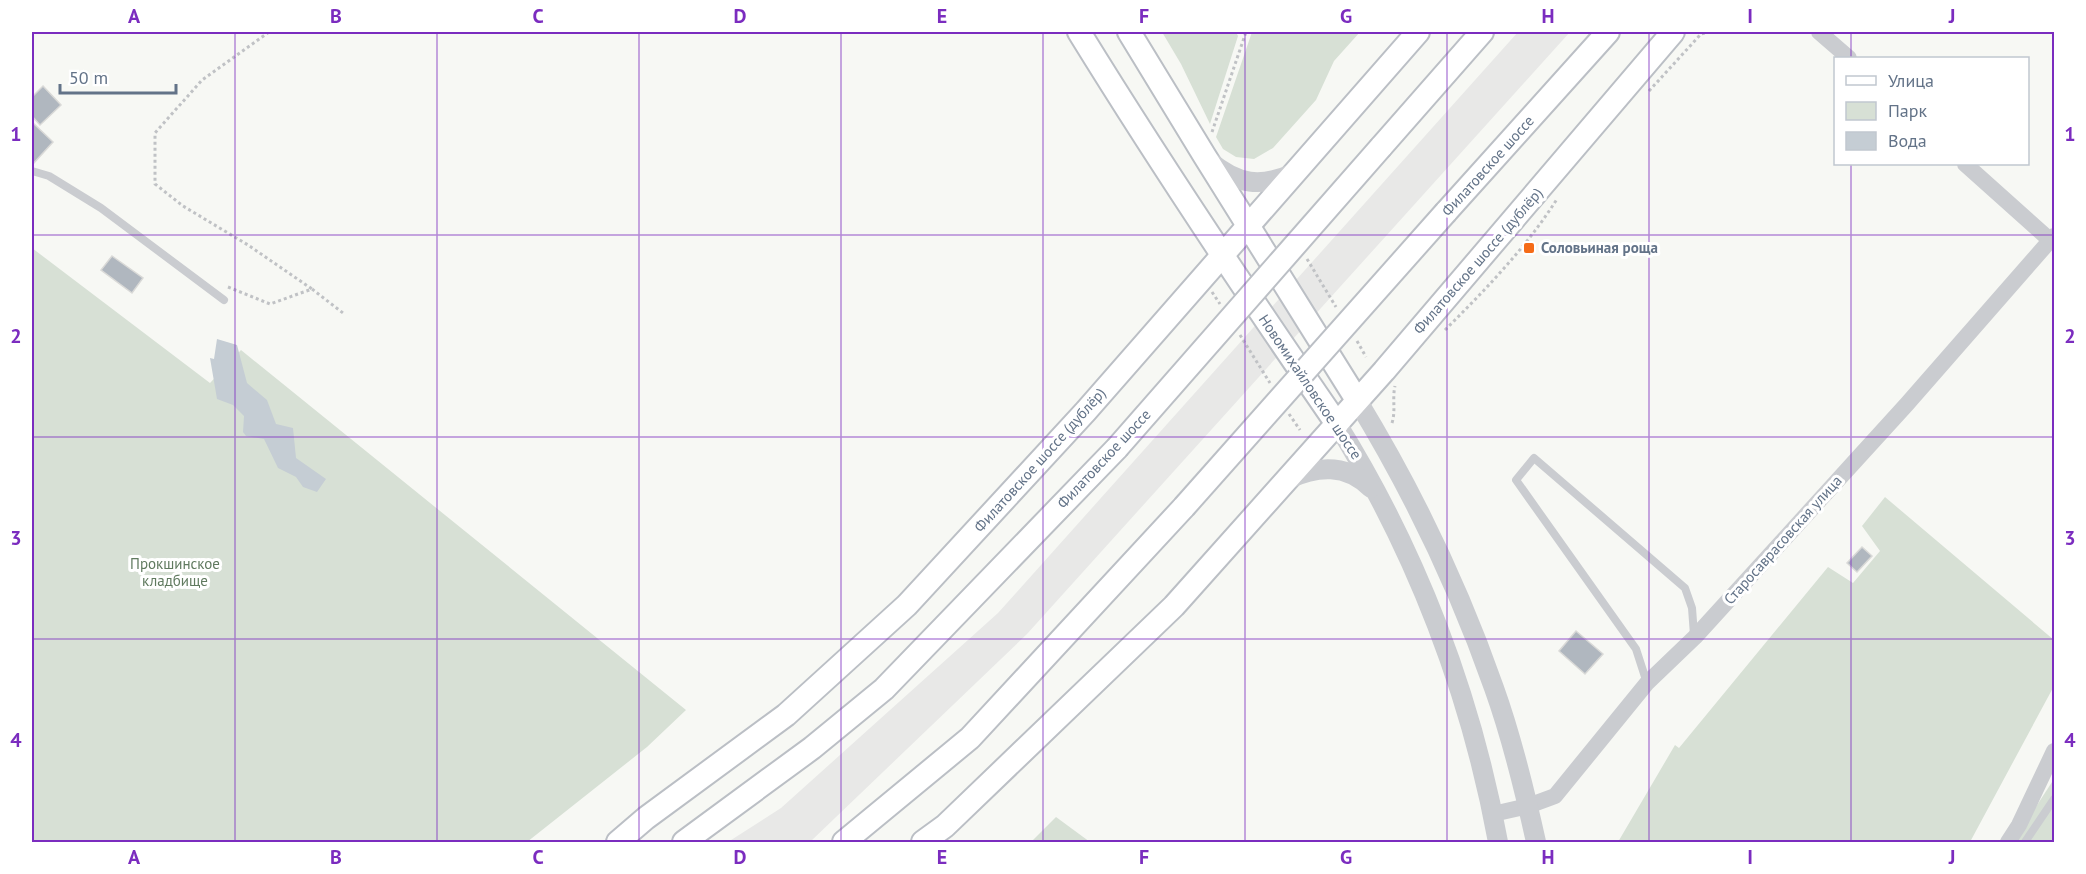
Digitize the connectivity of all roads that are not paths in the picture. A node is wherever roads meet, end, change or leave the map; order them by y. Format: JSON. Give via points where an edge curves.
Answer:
{"nodes":[{"id":1,"x":1078,"y":32,"type":"edge"},
{"id":2,"x":1129,"y":32,"type":"edge"},
{"id":3,"x":1418,"y":32,"type":"edge"},
{"id":4,"x":1482,"y":32,"type":"edge"},
{"id":5,"x":1608,"y":32,"type":"edge"},
{"id":6,"x":1673,"y":32,"type":"edge"},
{"id":7,"x":1819,"y":32,"type":"edge"},
{"id":8,"x":1848,"y":57,"type":"edge"},
{"id":9,"x":1203,"y":155,"type":"junction"},
{"id":10,"x":1966,"y":165,"type":"edge"},
{"id":11,"x":32,"y":171,"type":"edge"},
{"id":12,"x":1295,"y":173,"type":"junction"},
{"id":13,"x":1249,"y":226,"type":"junction"},
{"id":14,"x":2053,"y":239,"type":"edge"},
{"id":15,"x":1222,"y":257,"type":"junction"},
{"id":16,"x":224,"y":300,"type":"dead end"},
{"id":17,"x":1358,"y":400,"type":"junction"},
{"id":18,"x":1337,"y":423,"type":"junction"},
{"id":19,"x":1287,"y":479,"type":"junction"},
{"id":20,"x":1376,"y":493,"type":"junction"},
{"id":21,"x":1695,"y":637,"type":"junction"},
{"id":22,"x":1647,"y":683,"type":"junction"},
{"id":23,"x":2055,"y":751,"type":"edge"},
{"id":24,"x":2055,"y":799,"type":"edge"},
{"id":25,"x":1528,"y":806,"type":"junction"},
{"id":26,"x":1493,"y":814,"type":"junction"},
{"id":27,"x":618,"y":843,"type":"edge"},
{"id":28,"x":684,"y":843,"type":"edge"},
{"id":29,"x":844,"y":843,"type":"edge"},
{"id":30,"x":923,"y":843,"type":"edge"},
{"id":31,"x":1498,"y":843,"type":"edge"},
{"id":32,"x":1536,"y":843,"type":"edge"},
{"id":33,"x":2008,"y":843,"type":"edge"},
{"id":34,"x":2025,"y":843,"type":"edge"}],
"edges":[{"from":1,"to":15,"type":"main road","name":"Новомихайловское шоссе"},
{"from":2,"to":9,"type":"main road","name":"Новомихайловское шоссе"},
{"from":3,"to":12,"type":"main road","name":"Филатовское шоссе (дублёр)"},
{"from":4,"to":28,"type":"main road","name":"Филатовское шоссе","bridge":true,"via":[[1117,448],[884,689]]},
{"from":5,"to":29,"type":"main road","name":"Филатовское шоссе","bridge":true,"via":[[1184,507],[970,738]]},
{"from":6,"to":17,"type":"main road","name":"Филатовское шоссе (дублёр)"},
{"from":7,"to":8,"type":"street"},
{"from":9,"to":12,"type":"street","via":[[1234,179],[1248,182],[1278,180]]},
{"from":9,"to":13,"type":"main road","name":"Новомихайловское шоссе"},
{"from":10,"to":14,"type":"street"},
{"from":11,"to":16,"type":"lane","via":[[49,176],[101,208]]},
{"from":12,"to":13,"type":"main road","name":"Филатовское шоссе (дублёр)"},
{"from":13,"to":15,"type":"main road","name":"Филатовское шоссе (дублёр)"},
{"from":13,"to":17,"type":"main road","name":"Новомихайловское шоссе"},
{"from":14,"to":21,"type":"street","name":"Старосаврасовская улица"},
{"from":15,"to":18,"type":"main road","name":"Новомихайловское шоссе"},
{"from":15,"to":27,"type":"main road","name":"Филатовское шоссе (дублёр)","via":[[907,605],[786,715]]},
{"from":17,"to":18,"type":"main road","name":"Филатовское шоссе (дублёр)"},
{"from":17,"to":25,"type":"street","name":"Новомихайловское шоссе","via":[[1424,519],[1461,603],[1495,690]]},
{"from":18,"to":19,"type":"main road","name":"Филатовское шоссе (дублёр)"},
{"from":18,"to":20,"type":"street","name":"Новомихайловское шоссе"},
{"from":19,"to":20,"type":"street","via":[[1330,469],[1363,480]]},
{"from":19,"to":30,"type":"main road","name":"Филатовское шоссе (дублёр)","via":[[1174,606]]},
{"from":20,"to":26,"type":"street","name":"Новомихайловское шоссе","via":[[1397,530],[1435,617],[1465,703]]},
{"from":21,"to":22,"type":"street","name":"Старосаврасовская улица"},
{"from":21,"to":22,"type":"lane","via":[[1692,608],[1684,588],[1533,458],[1516,480],[1636,650]]},
{"from":22,"to":25,"type":"street","name":"Старосаврасовская улица","via":[[1555,796]]},
{"from":23,"to":33,"type":"street"},
{"from":24,"to":34,"type":"lane"},
{"from":25,"to":26,"type":"street","name":"Старосаврасовская улица"},
{"from":25,"to":32,"type":"street","name":"Новомихайловское шоссе"},
{"from":26,"to":31,"type":"street","name":"Новомихайловское шоссе"}]}
